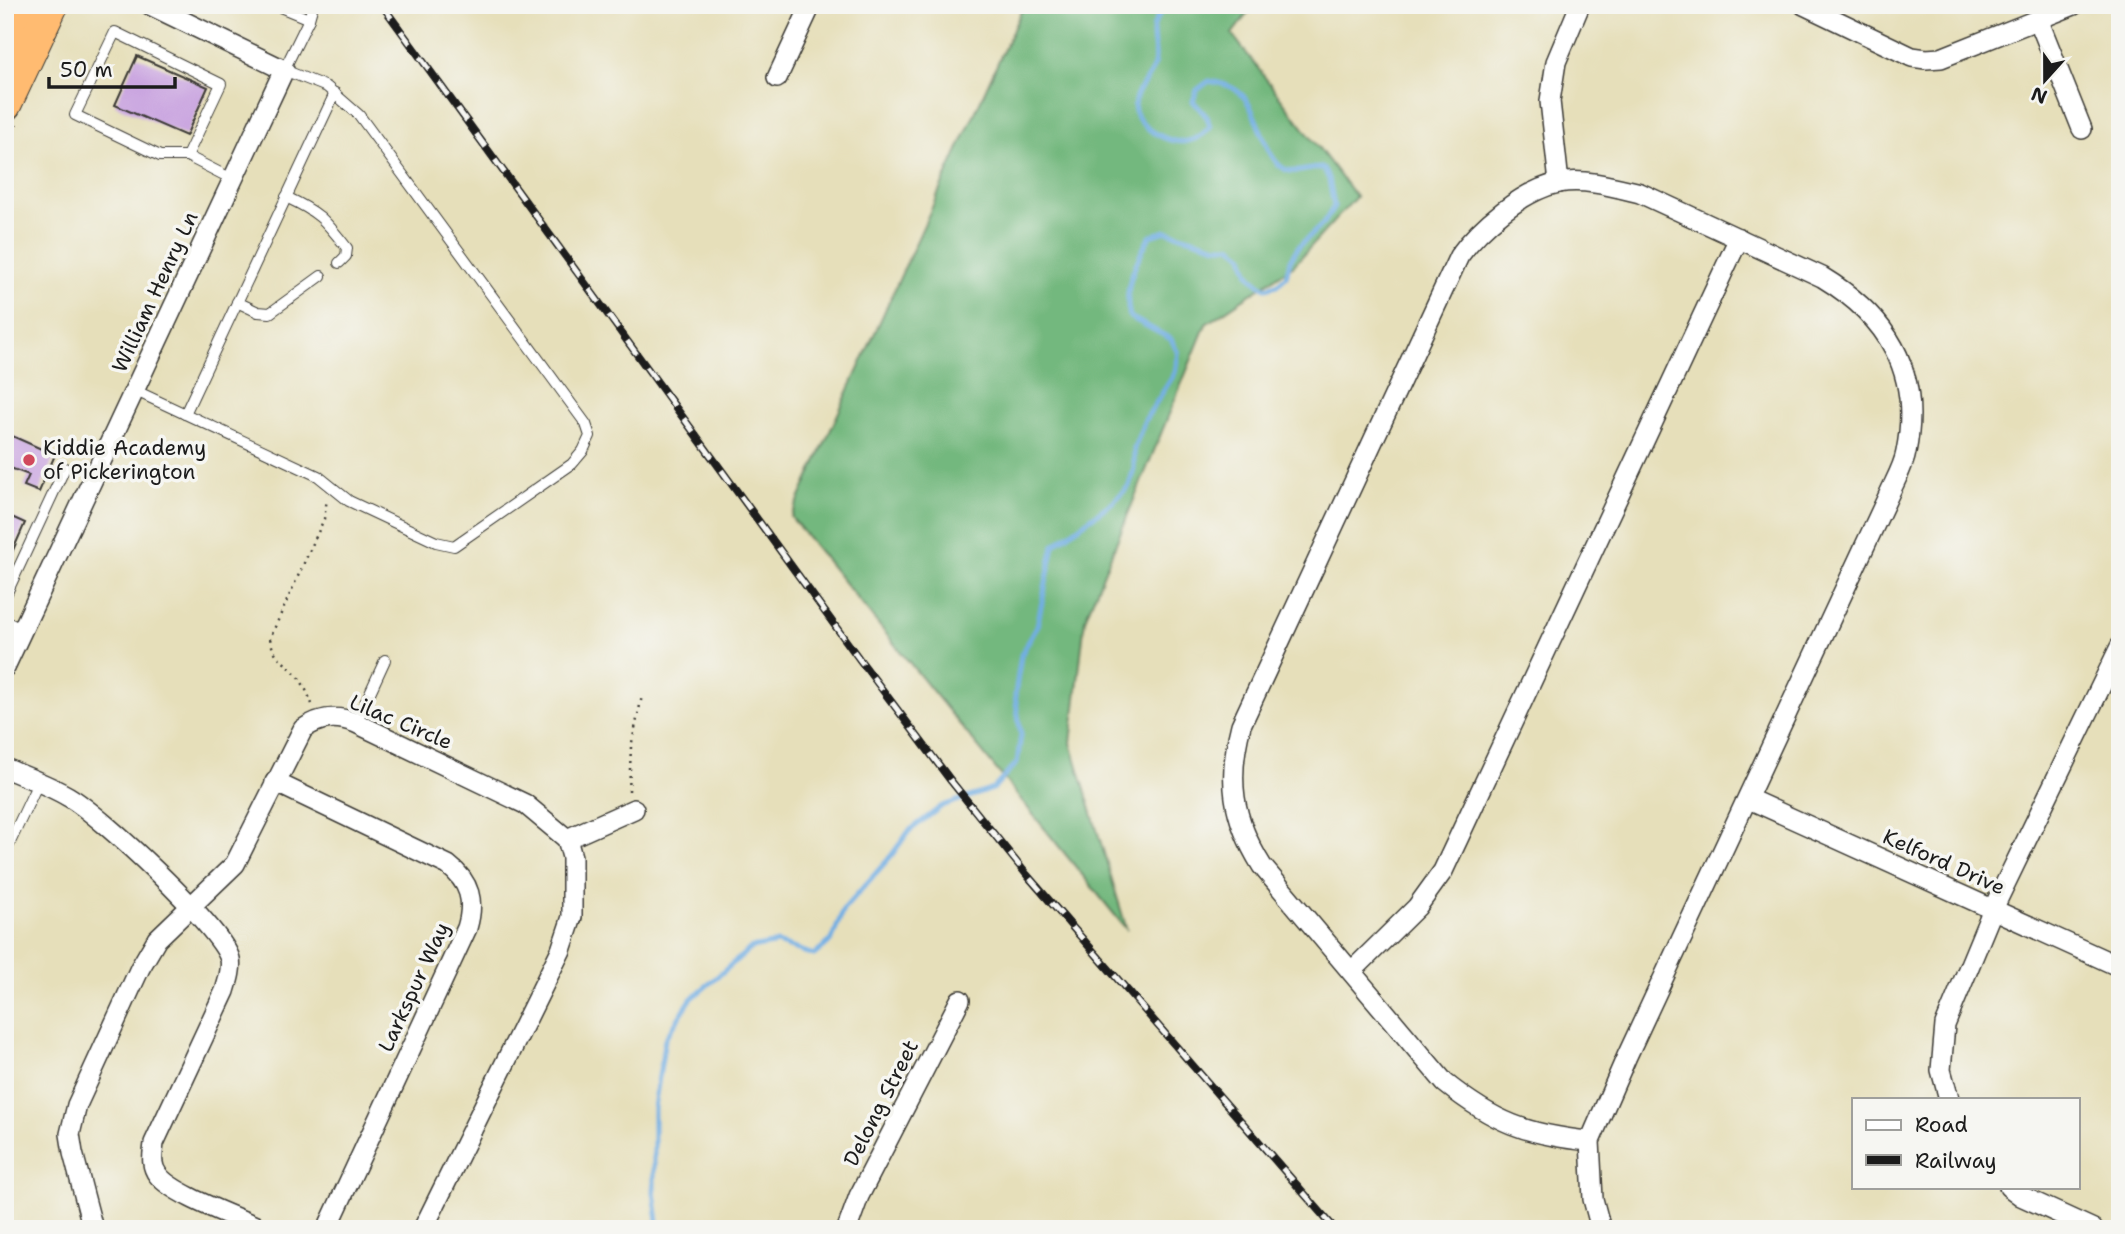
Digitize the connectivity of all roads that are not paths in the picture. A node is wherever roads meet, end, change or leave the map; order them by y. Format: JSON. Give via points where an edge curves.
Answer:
{"nodes":[{"id":1,"x":22,"y":5,"type":"edge"},
{"id":2,"x":52,"y":5,"type":"edge"},
{"id":3,"x":150,"y":5,"type":"edge"},
{"id":4,"x":275,"y":5,"type":"edge"},
{"id":5,"x":313,"y":5,"type":"edge"},
{"id":6,"x":811,"y":5,"type":"edge"},
{"id":7,"x":1580,"y":5,"type":"edge"},
{"id":8,"x":1804,"y":5,"type":"edge"},
{"id":9,"x":2074,"y":5,"type":"edge"},
{"id":10,"x":309,"y":19,"type":"junction"},
{"id":11,"x":2038,"y":19,"type":"junction"},
{"id":12,"x":5,"y":42,"type":"edge"},
{"id":13,"x":284,"y":70,"type":"junction"},
{"id":14,"x":777,"y":78,"type":"dead end"},
{"id":15,"x":335,"y":93,"type":"junction"},
{"id":16,"x":5,"y":105,"type":"edge"},
{"id":17,"x":2082,"y":129,"type":"dead end"},
{"id":18,"x":187,"y":156,"type":"junction"},
{"id":19,"x":233,"y":179,"type":"junction"},
{"id":20,"x":1559,"y":183,"type":"junction"},
{"id":21,"x":286,"y":197,"type":"junction"},
{"id":22,"x":1738,"y":238,"type":"junction"},
{"id":23,"x":339,"y":263,"type":"dead end"},
{"id":24,"x":321,"y":276,"type":"dead end"},
{"id":25,"x":237,"y":302,"type":"junction"},
{"id":26,"x":134,"y":390,"type":"junction"},
{"id":27,"x":185,"y":414,"type":"junction"},
{"id":28,"x":65,"y":468,"type":"dead end"},
{"id":29,"x":5,"y":597,"type":"edge"},
{"id":30,"x":14,"y":626,"type":"edge"},
{"id":31,"x":2120,"y":647,"type":"edge"},
{"id":32,"x":385,"y":660,"type":"dead end"},
{"id":33,"x":5,"y":667,"type":"edge"},
{"id":34,"x":356,"y":723,"type":"junction"},
{"id":35,"x":5,"y":768,"type":"edge"},
{"id":36,"x":275,"y":782,"type":"junction"},
{"id":37,"x":38,"y":783,"type":"junction"},
{"id":38,"x":1749,"y":799,"type":"junction"},
{"id":39,"x":631,"y":810,"type":"road end"},
{"id":40,"x":566,"y":839,"type":"junction"},
{"id":41,"x":5,"y":853,"type":"edge"},
{"id":42,"x":191,"y":908,"type":"junction"},
{"id":43,"x":1993,"y":909,"type":"junction"},
{"id":44,"x":2120,"y":967,"type":"edge"},
{"id":45,"x":1352,"y":971,"type":"junction"},
{"id":46,"x":960,"y":1000,"type":"dead end"},
{"id":47,"x":1949,"y":1098,"type":"edge"},
{"id":48,"x":1590,"y":1141,"type":"junction"},
{"id":49,"x":2010,"y":1188,"type":"edge"},
{"id":50,"x":93,"y":1229,"type":"edge"},
{"id":51,"x":262,"y":1229,"type":"edge"},
{"id":52,"x":327,"y":1229,"type":"edge"},
{"id":53,"x":423,"y":1229,"type":"edge"},
{"id":54,"x":847,"y":1229,"type":"edge"},
{"id":55,"x":1601,"y":1229,"type":"edge"},
{"id":56,"x":2093,"y":1229,"type":"edge"}],
"edges":[{"from":1,"to":12,"type":"highway"},
{"from":2,"to":16,"type":"highway"},
{"from":3,"to":13,"type":"street"},
{"from":4,"to":10,"type":"lane"},
{"from":5,"to":10,"type":"lane"},
{"from":6,"to":14,"type":"street"},
{"from":7,"to":20,"type":"street","via":[[1556,62],[1550,101]]},
{"from":8,"to":11,"type":"street","via":[[1903,53],[1926,59],[1941,58]]},
{"from":9,"to":11,"type":"street"},
{"from":10,"to":13,"type":"lane"},
{"from":11,"to":17,"type":"street"},
{"from":13,"to":15,"type":"lane"},
{"from":13,"to":19,"type":"street","name":"William Henry Ln"},
{"from":15,"to":21,"type":"lane"},
{"from":15,"to":27,"type":"lane","via":[[359,115],[586,424],[590,436],[583,452],[454,546],[349,501],[318,475]]},
{"from":18,"to":18,"type":"lane","via":[[160,156],[75,115],[115,32],[221,84]]},
{"from":18,"to":19,"type":"lane"},
{"from":19,"to":26,"type":"street","name":"William Henry Ln"},
{"from":20,"to":22,"type":"street","via":[[1610,185],[1640,193]]},
{"from":20,"to":45,"type":"street","via":[[1499,214],[1459,256],[1241,725],[1233,756],[1237,810],[1246,840],[1262,866]]},
{"from":21,"to":23,"type":"lane","via":[[323,218],[347,248]]},
{"from":21,"to":25,"type":"lane"},
{"from":22,"to":38,"type":"street","via":[[1822,277],[1870,313],[1896,352],[1909,402],[1906,454]]},
{"from":22,"to":45,"type":"street","via":[[1443,871],[1417,907]]},
{"from":24,"to":25,"type":"lane","via":[[270,313]]},
{"from":25,"to":27,"type":"lane"},
{"from":26,"to":27,"type":"lane"},
{"from":26,"to":30,"type":"street","name":"William Henry Ln"},
{"from":28,"to":29,"type":"lane"},
{"from":30,"to":33,"type":"street","name":"William Henry Ln"},
{"from":31,"to":43,"type":"street"},
{"from":32,"to":34,"type":"lane"},
{"from":34,"to":36,"type":"street","name":"Lilac Circle","via":[[344,718],[319,720],[303,729]]},
{"from":34,"to":40,"type":"street","name":"Lilac Circle","via":[[525,804]]},
{"from":35,"to":37,"type":"street"},
{"from":36,"to":42,"type":"street","name":"Lilac Circle","via":[[235,864]]},
{"from":36,"to":52,"type":"street","name":"Larkspur Way","via":[[448,864],[460,873],[471,900],[467,928]]},
{"from":37,"to":41,"type":"lane"},
{"from":37,"to":42,"type":"street","via":[[69,797],[108,825]]},
{"from":38,"to":43,"type":"street","name":"Kelford Drive"},
{"from":38,"to":48,"type":"street"},
{"from":39,"to":40,"type":"street"},
{"from":40,"to":53,"type":"street","via":[[573,887],[572,917],[565,939]]},
{"from":42,"to":50,"type":"street","name":"Lilac Circle","via":[[157,939],[140,968],[77,1105],[71,1134],[73,1153]]},
{"from":42,"to":51,"type":"street","via":[[211,927],[230,959],[229,976],[154,1143],[152,1163],[173,1188]]},
{"from":43,"to":44,"type":"street","name":"Kelford Drive"},
{"from":43,"to":47,"type":"street","via":[[1945,1025],[1941,1070]]},
{"from":45,"to":48,"type":"street","via":[[1445,1083],[1474,1106],[1530,1130]]},
{"from":46,"to":54,"type":"street","name":"Delong Street","via":[[859,1196]]},
{"from":48,"to":55,"type":"street","via":[[1593,1199]]},
{"from":49,"to":56,"type":"street"}]}
